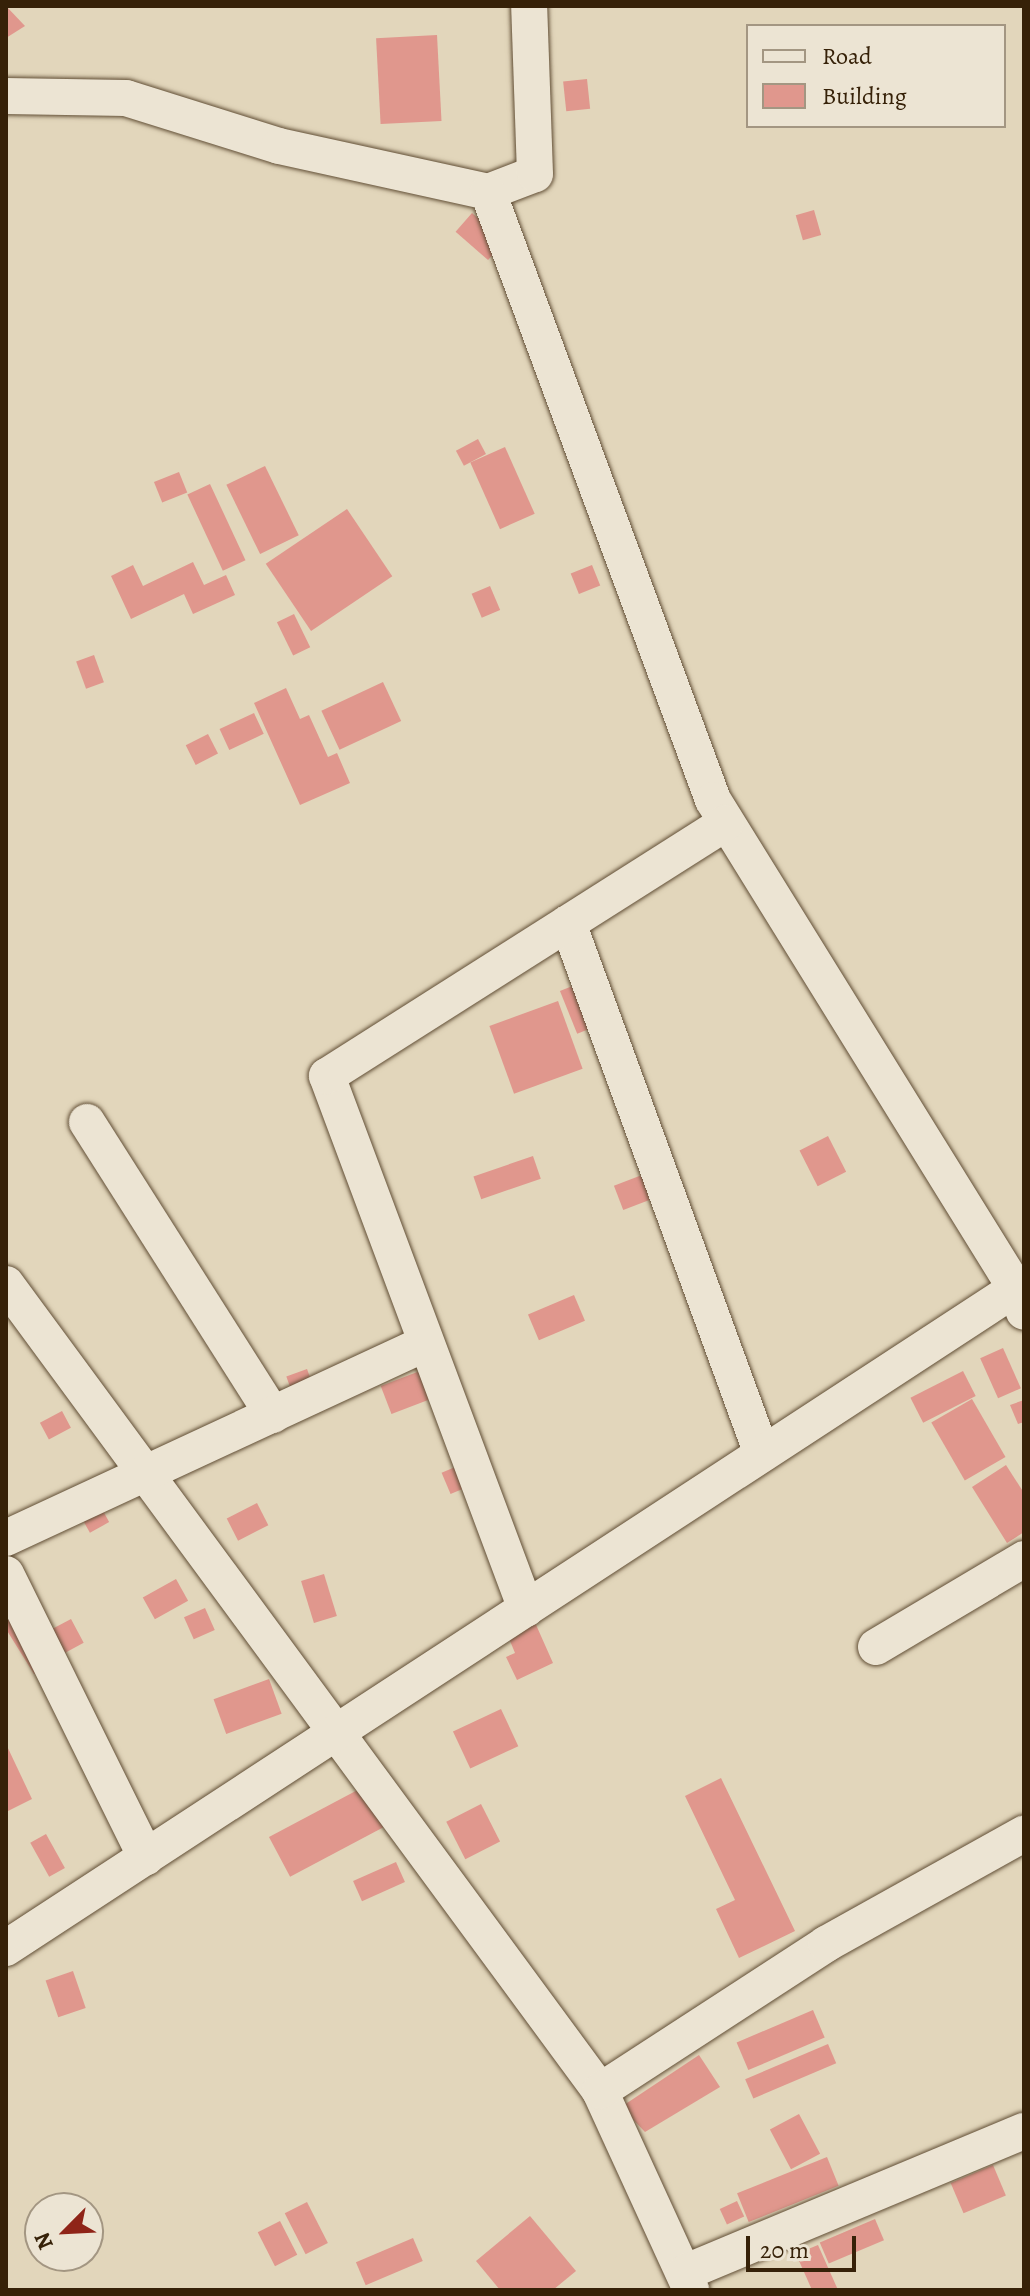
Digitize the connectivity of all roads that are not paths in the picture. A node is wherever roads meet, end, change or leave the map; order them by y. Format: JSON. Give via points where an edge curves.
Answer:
{"nodes":[{"id":1,"x":529,"y":6,"type":"edge"},
{"id":2,"x":6,"y":96,"type":"edge"},
{"id":3,"x":488,"y":192,"type":"junction"},
{"id":4,"x":726,"y":823,"type":"junction"},
{"id":5,"x":568,"y":923,"type":"junction"},
{"id":6,"x":87,"y":1122,"type":"dead end"},
{"id":7,"x":6,"y":1284,"type":"edge"},
{"id":8,"x":1021,"y":1295,"type":"edge"},
{"id":9,"x":426,"y":1343,"type":"junction"},
{"id":10,"x":273,"y":1415,"type":"junction"},
{"id":11,"x":762,"y":1454,"type":"junction"},
{"id":12,"x":146,"y":1473,"type":"junction"},
{"id":13,"x":6,"y":1538,"type":"edge"},
{"id":14,"x":1024,"y":1559,"type":"edge"},
{"id":15,"x":6,"y":1574,"type":"edge"},
{"id":16,"x":526,"y":1609,"type":"junction"},
{"id":17,"x":876,"y":1647,"type":"dead end"},
{"id":18,"x":337,"y":1732,"type":"junction"},
{"id":19,"x":1024,"y":1834,"type":"edge"},
{"id":20,"x":146,"y":1857,"type":"junction"},
{"id":21,"x":6,"y":1948,"type":"edge"},
{"id":22,"x":600,"y":2091,"type":"junction"},
{"id":23,"x":1024,"y":2131,"type":"edge"},
{"id":24,"x":687,"y":2282,"type":"edge"}],
"edges":[{"from":1,"to":3,"type":"street","via":[[535,174]]},
{"from":2,"to":3,"type":"street","via":[[126,98],[279,146]]},
{"from":3,"to":4,"type":"street","via":[[713,800]]},
{"from":4,"to":5,"type":"street"},
{"from":4,"to":8,"type":"street"},
{"from":5,"to":9,"type":"street","via":[[327,1076]]},
{"from":5,"to":11,"type":"street"},
{"from":6,"to":10,"type":"street"},
{"from":7,"to":12,"type":"street"},
{"from":8,"to":11,"type":"street"},
{"from":9,"to":10,"type":"street"},
{"from":9,"to":16,"type":"street"},
{"from":10,"to":12,"type":"street"},
{"from":11,"to":16,"type":"street"},
{"from":12,"to":13,"type":"street"},
{"from":12,"to":18,"type":"street"},
{"from":14,"to":17,"type":"street"},
{"from":15,"to":20,"type":"street"},
{"from":16,"to":18,"type":"street"},
{"from":18,"to":20,"type":"street"},
{"from":18,"to":22,"type":"street"},
{"from":19,"to":22,"type":"street","via":[[826,1944]]},
{"from":20,"to":21,"type":"street"},
{"from":22,"to":24,"type":"street"},
{"from":23,"to":24,"type":"street"}]}
